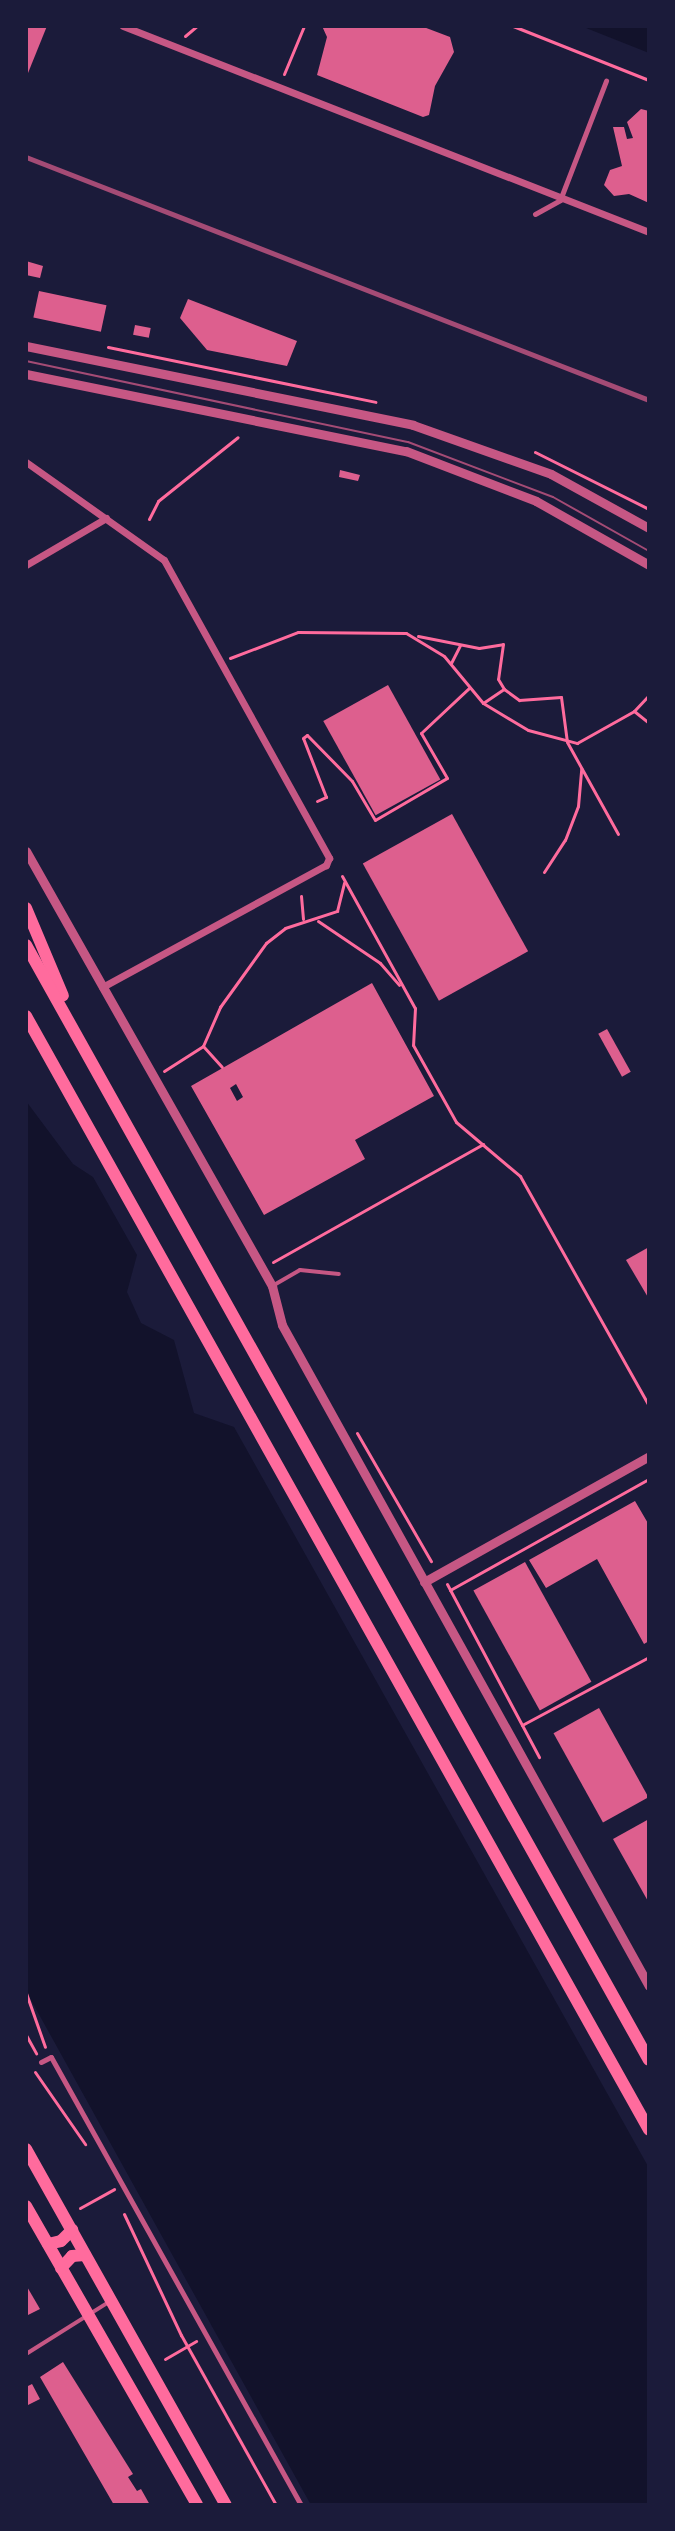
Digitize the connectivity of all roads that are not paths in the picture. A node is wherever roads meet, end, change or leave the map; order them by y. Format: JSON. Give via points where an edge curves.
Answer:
{"nodes":[{"id":1,"x":123,"y":26,"type":"edge"},
{"id":2,"x":606,"y":81,"type":"dead end"},
{"id":3,"x":560,"y":200,"type":"junction"},
{"id":4,"x":535,"y":214,"type":"dead end"},
{"id":5,"x":649,"y":232,"type":"edge"},
{"id":6,"x":26,"y":346,"type":"edge"},
{"id":7,"x":26,"y":374,"type":"edge"},
{"id":8,"x":26,"y":462,"type":"edge"},
{"id":9,"x":106,"y":518,"type":"junction"},
{"id":10,"x":649,"y":528,"type":"edge"},
{"id":11,"x":26,"y":565,"type":"edge"},
{"id":12,"x":649,"y":565,"type":"edge"},
{"id":13,"x":26,"y":851,"type":"edge"},
{"id":14,"x":26,"y":908,"type":"edge"},
{"id":15,"x":26,"y":945,"type":"edge"},
{"id":16,"x":102,"y":987,"type":"junction"},
{"id":17,"x":26,"y":1016,"type":"edge"},
{"id":18,"x":84,"y":1047,"type":"junction"},
{"id":19,"x":339,"y":1274,"type":"dead end"},
{"id":20,"x":272,"y":1286,"type":"junction"},
{"id":21,"x":649,"y":1456,"type":"edge"},
{"id":22,"x":424,"y":1582,"type":"junction"},
{"id":23,"x":649,"y":1986,"type":"edge"},
{"id":24,"x":44,"y":2060,"type":"road end"},
{"id":25,"x":649,"y":2060,"type":"edge"},
{"id":26,"x":649,"y":2130,"type":"edge"},
{"id":27,"x":26,"y":2149,"type":"edge"},
{"id":28,"x":26,"y":2206,"type":"edge"},
{"id":29,"x":72,"y":2230,"type":"junction"},
{"id":30,"x":48,"y":2244,"type":"junction"},
{"id":31,"x":85,"y":2255,"type":"junction"},
{"id":32,"x":61,"y":2268,"type":"junction"},
{"id":33,"x":112,"y":2301,"type":"junction"},
{"id":34,"x":89,"y":2315,"type":"junction"},
{"id":35,"x":26,"y":2354,"type":"edge"},
{"id":36,"x":197,"y":2505,"type":"edge"},
{"id":37,"x":226,"y":2505,"type":"edge"},
{"id":38,"x":301,"y":2505,"type":"edge"}],
"edges":[{"from":1,"to":3,"type":"street"},
{"from":2,"to":3,"type":"street"},
{"from":3,"to":4,"type":"street"},
{"from":3,"to":5,"type":"street"},
{"from":6,"to":10,"type":"street","via":[[413,425],[551,474]]},
{"from":7,"to":12,"type":"street","via":[[406,451],[536,501]]},
{"from":8,"to":9,"type":"street"},
{"from":9,"to":11,"type":"street"},
{"from":9,"to":16,"type":"street","via":[[164,560],[329,858],[326,865]]},
{"from":13,"to":16,"type":"street"},
{"from":14,"to":18,"type":"main road"},
{"from":15,"to":18,"type":"main road"},
{"from":16,"to":20,"type":"street"},
{"from":17,"to":26,"type":"main road"},
{"from":18,"to":25,"type":"main road"},
{"from":19,"to":20,"type":"lane","via":[[300,1270]]},
{"from":20,"to":22,"type":"street","via":[[282,1325]]},
{"from":21,"to":22,"type":"street"},
{"from":22,"to":23,"type":"street"},
{"from":24,"to":38,"type":"street","via":[[51,2057]]},
{"from":27,"to":29,"type":"main road"},
{"from":28,"to":30,"type":"main road"},
{"from":29,"to":30,"type":"main road"},
{"from":29,"to":31,"type":"main road"},
{"from":30,"to":32,"type":"main road"},
{"from":31,"to":32,"type":"main road","via":[[72,2256]]},
{"from":31,"to":33,"type":"main road"},
{"from":32,"to":34,"type":"main road"},
{"from":33,"to":34,"type":"lane"},
{"from":33,"to":37,"type":"main road"},
{"from":34,"to":35,"type":"lane"},
{"from":34,"to":36,"type":"main road"}]}
